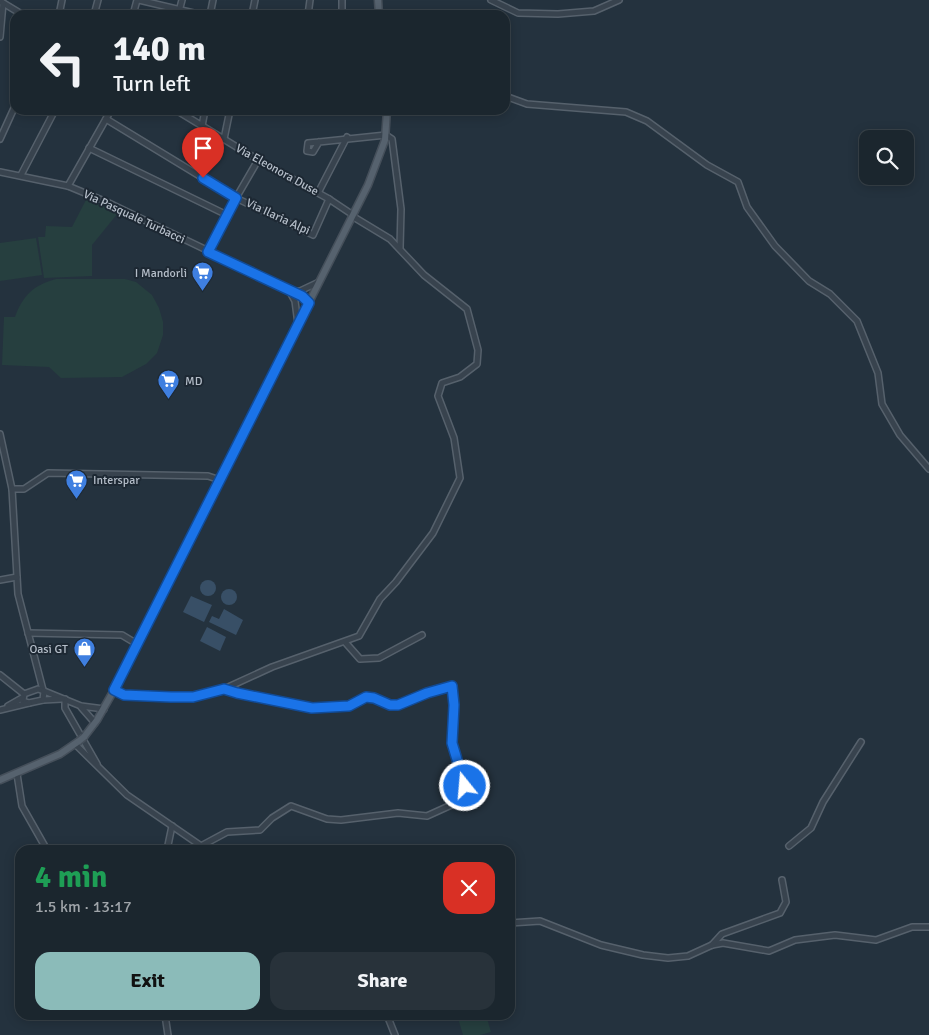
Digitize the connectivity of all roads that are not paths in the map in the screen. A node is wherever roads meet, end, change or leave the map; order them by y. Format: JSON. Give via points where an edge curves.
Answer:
{"nodes":[{"id":1,"x":12,"y":0,"type":"edge"},
{"id":2,"x":140,"y":0,"type":"edge"},
{"id":3,"x":371,"y":0,"type":"edge"},
{"id":4,"x":491,"y":0,"type":"edge"},
{"id":5,"x":619,"y":0,"type":"edge"},
{"id":6,"x":2,"y":2,"type":"edge"},
{"id":7,"x":378,"y":2,"type":"edge"},
{"id":8,"x":10,"y":7,"type":"junction"},
{"id":9,"x":15,"y":10,"type":"edge"},
{"id":10,"x":172,"y":10,"type":"edge"},
{"id":11,"x":0,"y":37,"type":"edge"},
{"id":12,"x":510,"y":98,"type":"edge"},
{"id":13,"x":11,"y":115,"type":"edge"},
{"id":14,"x":52,"y":115,"type":"edge"},
{"id":15,"x":108,"y":115,"type":"edge"},
{"id":16,"x":184,"y":115,"type":"edge"},
{"id":17,"x":205,"y":115,"type":"edge"},
{"id":18,"x":229,"y":115,"type":"edge"},
{"id":19,"x":387,"y":115,"type":"edge"},
{"id":20,"x":106,"y":119,"type":"junction"},
{"id":21,"x":202,"y":126,"type":"junction"},
{"id":22,"x":386,"y":135,"type":"junction"},
{"id":23,"x":347,"y":138,"type":"junction"},
{"id":24,"x":0,"y":139,"type":"edge"},
{"id":25,"x":224,"y":140,"type":"junction"},
{"id":26,"x":318,"y":142,"type":"dead end"},
{"id":27,"x":89,"y":148,"type":"junction"},
{"id":28,"x":258,"y":160,"type":"junction"},
{"id":29,"x":0,"y":172,"type":"edge"},
{"id":30,"x":21,"y":175,"type":"junction"},
{"id":31,"x":68,"y":186,"type":"junction"},
{"id":32,"x":318,"y":193,"type":"junction"},
{"id":33,"x":236,"y":198,"type":"junction"},
{"id":34,"x":329,"y":199,"type":"junction"},
{"id":35,"x":352,"y":215,"type":"junction"},
{"id":36,"x":227,"y":216,"type":"junction"},
{"id":37,"x":400,"y":248,"type":"junction"},
{"id":38,"x":208,"y":252,"type":"junction"},
{"id":39,"x":320,"y":281,"type":"junction"},
{"id":40,"x":289,"y":292,"type":"junction"},
{"id":41,"x":309,"y":303,"type":"junction"},
{"id":42,"x":298,"y":326,"type":"junction"},
{"id":43,"x":0,"y":434,"type":"edge"},
{"id":44,"x":7,"y":460,"type":"junction"},
{"id":45,"x":0,"y":462,"type":"edge"},
{"id":46,"x":929,"y":469,"type":"edge"},
{"id":47,"x":220,"y":480,"type":"junction"},
{"id":48,"x":12,"y":490,"type":"junction"},
{"id":49,"x":17,"y":577,"type":"junction"},
{"id":50,"x":0,"y":580,"type":"edge"},
{"id":51,"x":28,"y":633,"type":"junction"},
{"id":52,"x":422,"y":636,"type":"dead end"},
{"id":53,"x":345,"y":642,"type":"junction"},
{"id":54,"x":137,"y":644,"type":"junction"},
{"id":55,"x":39,"y":674,"type":"junction"},
{"id":56,"x":0,"y":675,"type":"edge"},
{"id":57,"x":224,"y":689,"type":"junction"},
{"id":58,"x":34,"y":690,"type":"junction"},
{"id":59,"x":44,"y":690,"type":"junction"},
{"id":60,"x":114,"y":690,"type":"junction"},
{"id":61,"x":23,"y":696,"type":"junction"},
{"id":62,"x":65,"y":699,"type":"junction"},
{"id":63,"x":43,"y":700,"type":"junction"},
{"id":64,"x":29,"y":703,"type":"junction"},
{"id":65,"x":81,"y":706,"type":"junction"},
{"id":66,"x":104,"y":709,"type":"junction"},
{"id":67,"x":0,"y":710,"type":"edge"},
{"id":68,"x":95,"y":724,"type":"junction"},
{"id":69,"x":80,"y":741,"type":"junction"},
{"id":70,"x":861,"y":742,"type":"dead end"},
{"id":71,"x":98,"y":766,"type":"junction"},
{"id":72,"x":16,"y":774,"type":"junction"},
{"id":73,"x":0,"y":780,"type":"edge"},
{"id":74,"x":172,"y":826,"type":"junction"},
{"id":75,"x":44,"y":845,"type":"edge"},
{"id":76,"x":168,"y":845,"type":"edge"},
{"id":77,"x":200,"y":845,"type":"edge"},
{"id":78,"x":203,"y":845,"type":"edge"},
{"id":79,"x":789,"y":846,"type":"dead end"},
{"id":80,"x":782,"y":880,"type":"dead end"},
{"id":81,"x":515,"y":923,"type":"edge"},
{"id":82,"x":929,"y":926,"type":"edge"},
{"id":83,"x":712,"y":945,"type":"junction"},
{"id":84,"x":165,"y":1020,"type":"edge"},
{"id":85,"x":389,"y":1020,"type":"edge"},
{"id":86,"x":168,"y":1035,"type":"edge"},
{"id":87,"x":395,"y":1035,"type":"edge"}],
"edges":[{"from":1,"to":8,"type":"street"},
{"from":2,"to":10,"type":"street"},
{"from":3,"to":7,"type":"street"},
{"from":4,"to":5,"type":"street","via":[[518,13],[558,14],[594,11]]},
{"from":6,"to":8,"type":"street"},
{"from":6,"to":11,"type":"street"},
{"from":8,"to":9,"type":"street"},
{"from":12,"to":46,"type":"street","via":[[527,104],[626,112],[647,121],[707,165],[734,178],[747,207],[775,246],[809,281],[834,298],[857,321],[878,373],[882,404],[900,435]]},
{"from":13,"to":24,"type":"street"},
{"from":14,"to":30,"type":"street"},
{"from":15,"to":20,"type":"street"},
{"from":16,"to":21,"type":"street","name":"Via Eleonora Duse"},
{"from":17,"to":21,"type":"street"},
{"from":18,"to":25,"type":"street"},
{"from":19,"to":22,"type":"main road"},
{"from":20,"to":27,"type":"street"},
{"from":20,"to":33,"type":"street","name":"Via Ilaria Alpi"},
{"from":21,"to":25,"type":"street","name":"Via Eleonora Duse"},
{"from":22,"to":23,"type":"street"},
{"from":22,"to":35,"type":"main road","via":[[377,164]]},
{"from":22,"to":37,"type":"street","via":[[392,139],[399,186]]},
{"from":23,"to":26,"type":"street"},
{"from":23,"to":32,"type":"street"},
{"from":25,"to":28,"type":"street","name":"Via Eleonora Duse"},
{"from":27,"to":31,"type":"street"},
{"from":27,"to":36,"type":"street"},
{"from":28,"to":32,"type":"street","name":"Via Eleonora Duse"},
{"from":28,"to":33,"type":"street"},
{"from":29,"to":30,"type":"street","name":"Via Pasquale Turbacci"},
{"from":30,"to":31,"type":"street","name":"Via Pasquale Turbacci"},
{"from":31,"to":38,"type":"street","name":"Via Pasquale Turbacci"},
{"from":32,"to":34,"type":"street","name":"Via Eleonora Duse"},
{"from":33,"to":34,"type":"street","name":"Via Ilaria Alpi","via":[[313,235]]},
{"from":33,"to":36,"type":"street"},
{"from":34,"to":35,"type":"street","name":"Via Eleonora Duse"},
{"from":35,"to":37,"type":"street","name":"Via Eleonora Duse"},
{"from":35,"to":39,"type":"main road"},
{"from":36,"to":38,"type":"street"},
{"from":37,"to":53,"type":"street","name":"Via Eleonora Duse","via":[[431,282],[467,309],[478,350],[477,364],[438,388],[454,438],[460,478],[433,533],[380,599],[359,636]]},
{"from":38,"to":40,"type":"street","name":"Via Pasquale Turbacci"},
{"from":39,"to":40,"type":"street"},
{"from":39,"to":41,"type":"main road"},
{"from":40,"to":41,"type":"street","name":"Via Pasquale Turbacci"},
{"from":40,"to":42,"type":"street","via":[[295,301]]},
{"from":41,"to":42,"type":"main road"},
{"from":42,"to":47,"type":"main road"},
{"from":43,"to":44,"type":"street"},
{"from":44,"to":45,"type":"street"},
{"from":44,"to":48,"type":"street"},
{"from":47,"to":48,"type":"street","via":[[208,476],[48,473],[24,490]]},
{"from":47,"to":54,"type":"main road"},
{"from":48,"to":49,"type":"street"},
{"from":49,"to":50,"type":"street"},
{"from":49,"to":51,"type":"street"},
{"from":51,"to":54,"type":"street","via":[[122,635]]},
{"from":51,"to":55,"type":"street"},
{"from":52,"to":53,"type":"street","via":[[371,660],[360,659]]},
{"from":53,"to":57,"type":"street","via":[[272,667]]},
{"from":54,"to":60,"type":"main road"},
{"from":55,"to":58,"type":"street"},
{"from":55,"to":59,"type":"street"},
{"from":56,"to":61,"type":"street"},
{"from":57,"to":60,"type":"street","via":[[193,697],[124,695]]},
{"from":57,"to":78,"type":"street","via":[[312,708],[349,706],[366,697],[398,705],[452,686],[452,743],[465,792],[460,801],[427,816],[408,813],[327,819],[291,806],[260,830],[227,832]]},
{"from":58,"to":59,"type":"street"},
{"from":58,"to":61,"type":"street"},
{"from":59,"to":62,"type":"street"},
{"from":59,"to":63,"type":"street"},
{"from":60,"to":66,"type":"main road"},
{"from":61,"to":64,"type":"street","via":[[24,702]]},
{"from":61,"to":67,"type":"street"},
{"from":62,"to":63,"type":"street"},
{"from":62,"to":65,"type":"street"},
{"from":62,"to":71,"type":"street","via":[[65,708]]},
{"from":63,"to":64,"type":"street"},
{"from":64,"to":67,"type":"street"},
{"from":65,"to":66,"type":"street"},
{"from":65,"to":68,"type":"street"},
{"from":66,"to":68,"type":"main road"},
{"from":68,"to":69,"type":"main road"},
{"from":69,"to":71,"type":"street","via":[[85,756]]},
{"from":69,"to":72,"type":"main road"},
{"from":70,"to":79,"type":"street","via":[[823,802],[812,828]]},
{"from":71,"to":74,"type":"street","via":[[127,795]]},
{"from":72,"to":73,"type":"main road"},
{"from":72,"to":75,"type":"street","via":[[22,806]]},
{"from":74,"to":76,"type":"street"},
{"from":74,"to":77,"type":"street"},
{"from":80,"to":83,"type":"street","via":[[786,902],[780,913],[722,934]]},
{"from":81,"to":83,"type":"street","via":[[540,921],[601,945],[655,957],[680,958]]},
{"from":82,"to":83,"type":"street","via":[[912,927],[876,940],[835,935],[795,940],[769,951],[732,943]]},
{"from":84,"to":86,"type":"street"},
{"from":85,"to":87,"type":"street"}]}
